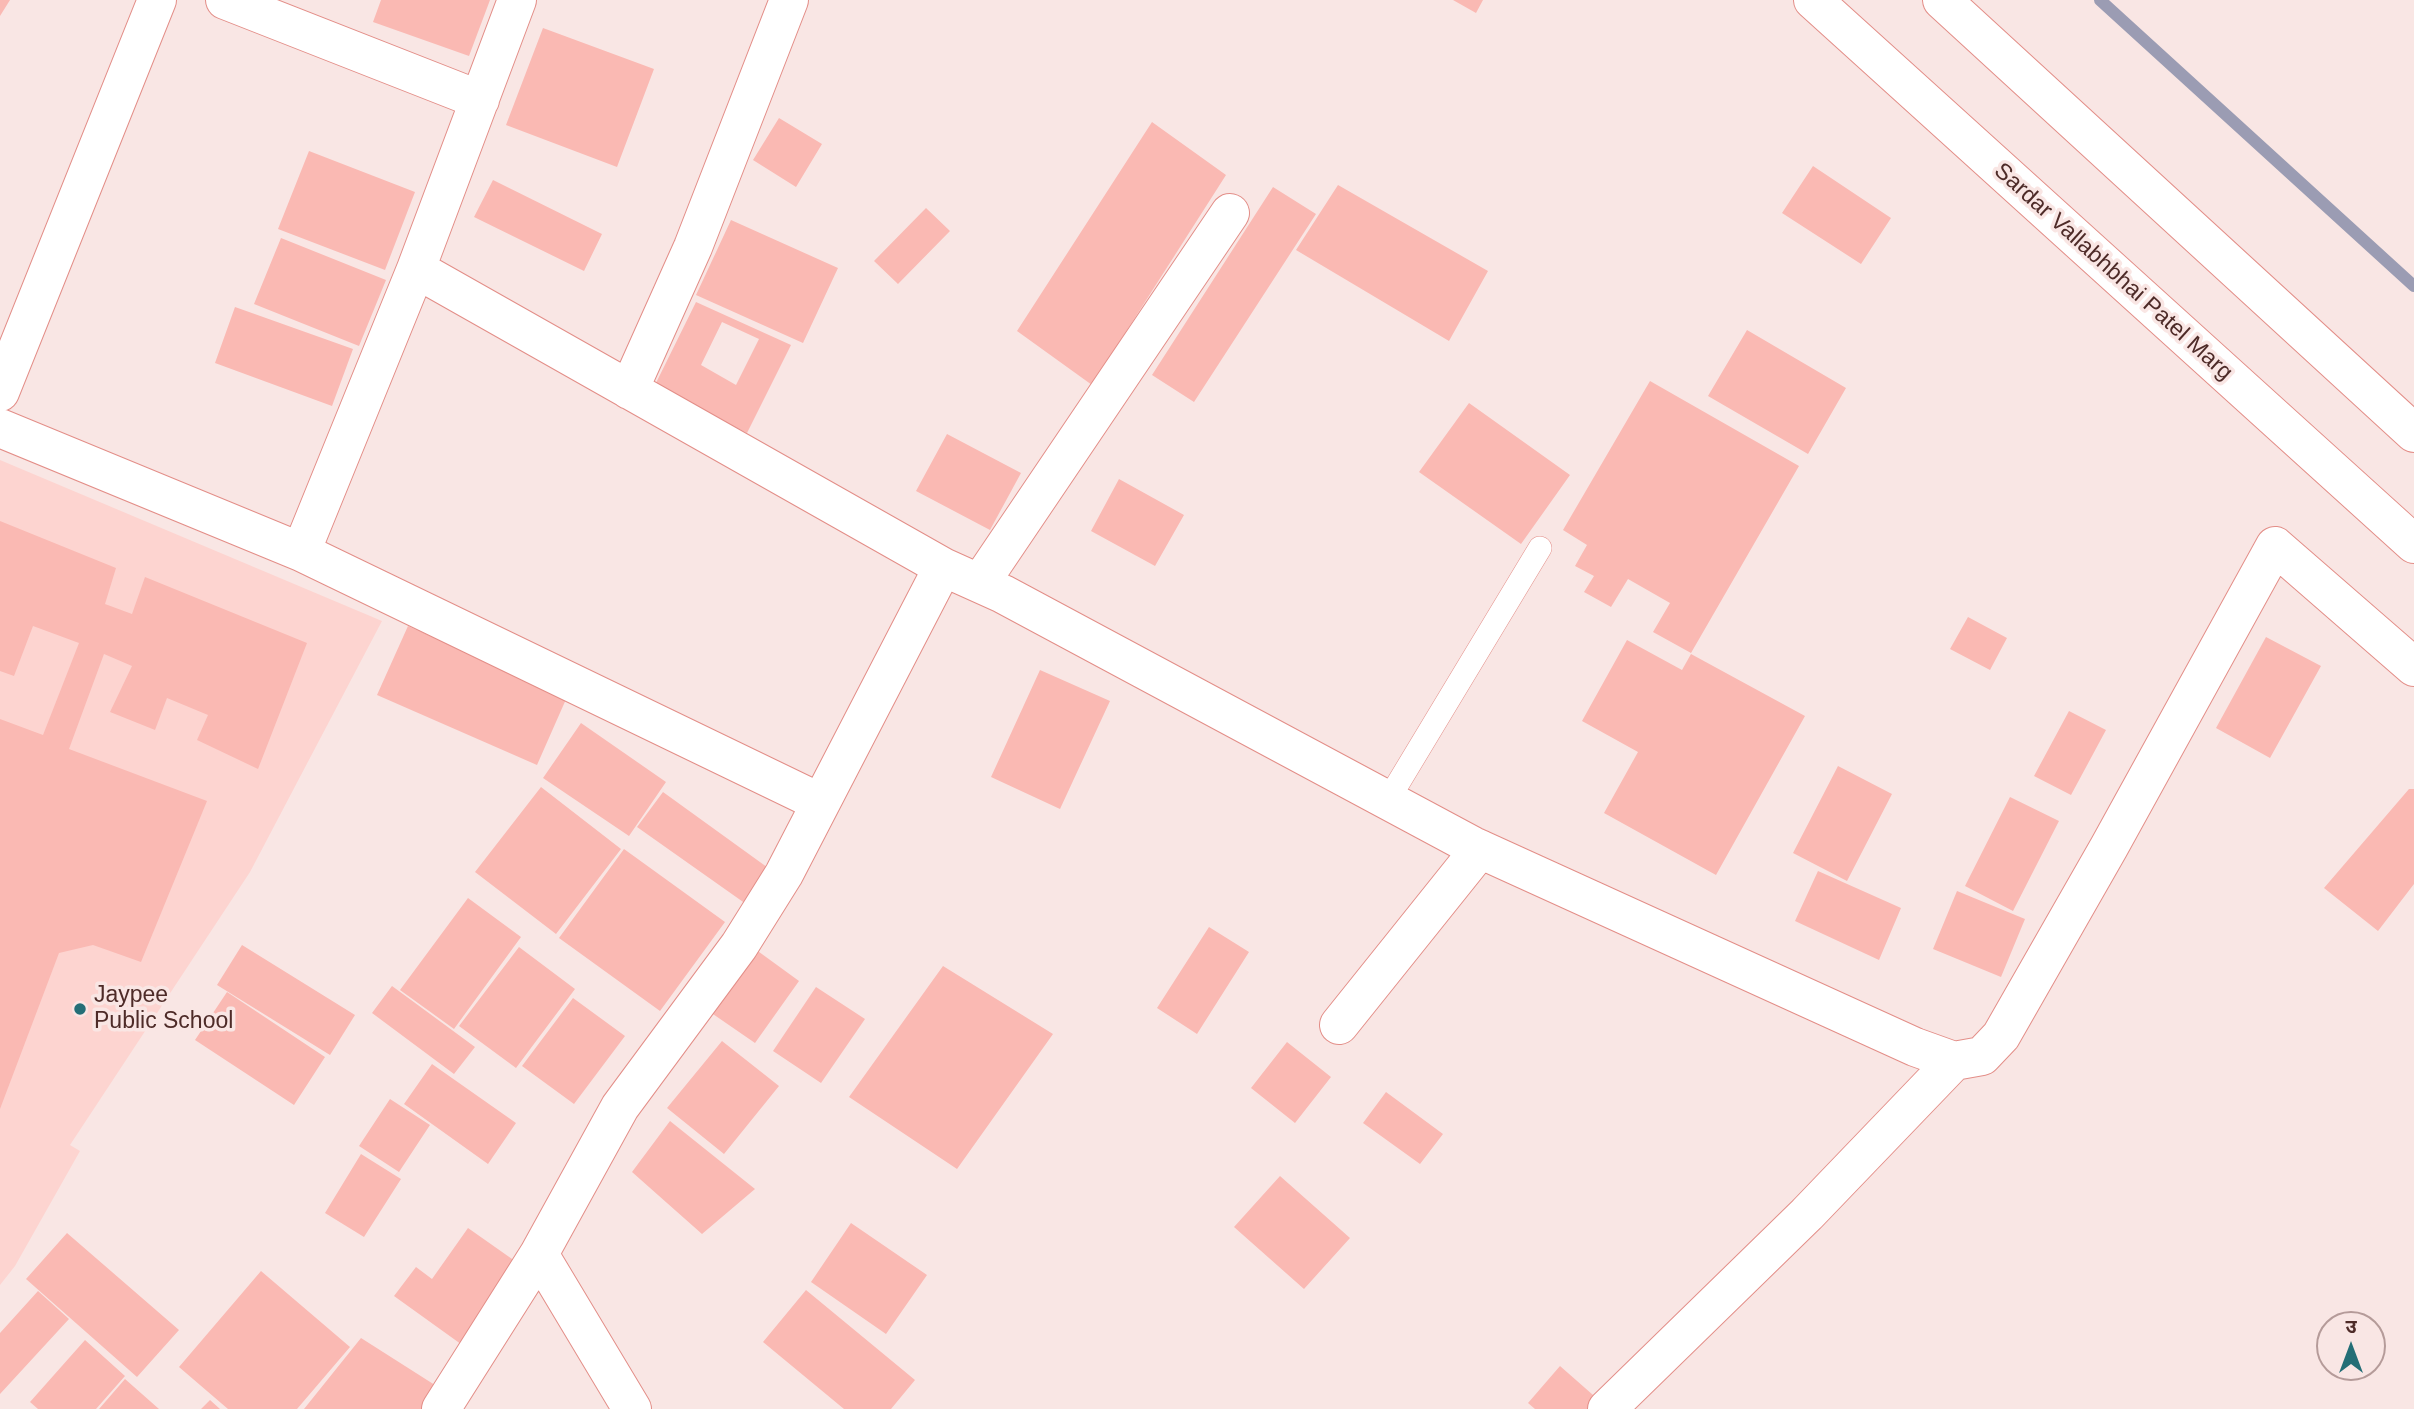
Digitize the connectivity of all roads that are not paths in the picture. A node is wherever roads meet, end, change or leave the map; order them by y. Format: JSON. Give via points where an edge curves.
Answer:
{"nodes":[{"id":1,"x":157,"y":0,"type":"edge"},
{"id":2,"x":225,"y":0,"type":"edge"},
{"id":3,"x":517,"y":0,"type":"edge"},
{"id":4,"x":789,"y":0,"type":"edge"},
{"id":5,"x":1813,"y":0,"type":"edge"},
{"id":6,"x":1942,"y":0,"type":"edge"},
{"id":7,"x":480,"y":100,"type":"junction"},
{"id":8,"x":1230,"y":213,"type":"dead end"},
{"id":9,"x":416,"y":269,"type":"junction"},
{"id":10,"x":629,"y":390,"type":"junction"},
{"id":11,"x":0,"y":392,"type":"edge"},
{"id":12,"x":0,"y":428,"type":"edge"},
{"id":13,"x":2414,"y":433,"type":"edge"},
{"id":14,"x":2414,"y":544,"type":"edge"},
{"id":15,"x":1541,"y":548,"type":"dead end"},
{"id":16,"x":301,"y":552,"type":"junction"},
{"id":17,"x":943,"y":567,"type":"junction"},
{"id":18,"x":980,"y":583,"type":"junction"},
{"id":19,"x":2414,"y":667,"type":"edge"},
{"id":20,"x":1388,"y":800,"type":"junction"},
{"id":21,"x":819,"y":802,"type":"junction"},
{"id":22,"x":1480,"y":849,"type":"junction"},
{"id":23,"x":1339,"y":1026,"type":"dead end"},
{"id":24,"x":1954,"y":1061,"type":"junction"},
{"id":25,"x":539,"y":1254,"type":"junction"},
{"id":26,"x":441,"y":1409,"type":"edge"},
{"id":27,"x":632,"y":1409,"type":"edge"},
{"id":28,"x":1606,"y":1409,"type":"edge"}],
"edges":[{"from":1,"to":11,"type":"street"},
{"from":2,"to":7,"type":"street"},
{"from":3,"to":7,"type":"street"},
{"from":4,"to":10,"type":"street","via":[[693,247]]},
{"from":5,"to":14,"type":"street","name":"Sardar Vallabhbhai Patel Marg"},
{"from":6,"to":13,"type":"street"},
{"from":7,"to":9,"type":"street"},
{"from":8,"to":18,"type":"street"},
{"from":9,"to":10,"type":"street"},
{"from":9,"to":16,"type":"street"},
{"from":10,"to":17,"type":"street"},
{"from":12,"to":16,"type":"street"},
{"from":15,"to":20,"type":"lane"},
{"from":16,"to":21,"type":"street"},
{"from":17,"to":18,"type":"street"},
{"from":17,"to":21,"type":"street"},
{"from":18,"to":20,"type":"street"},
{"from":19,"to":24,"type":"street","via":[[2275,546],[2001,1036],[1982,1056]]},
{"from":20,"to":22,"type":"street"},
{"from":21,"to":25,"type":"street","via":[[739,946],[620,1107]]},
{"from":22,"to":23,"type":"street"},
{"from":22,"to":24,"type":"street"},
{"from":24,"to":28,"type":"street","via":[[1807,1214]]},
{"from":25,"to":26,"type":"street"},
{"from":25,"to":27,"type":"street"}]}
